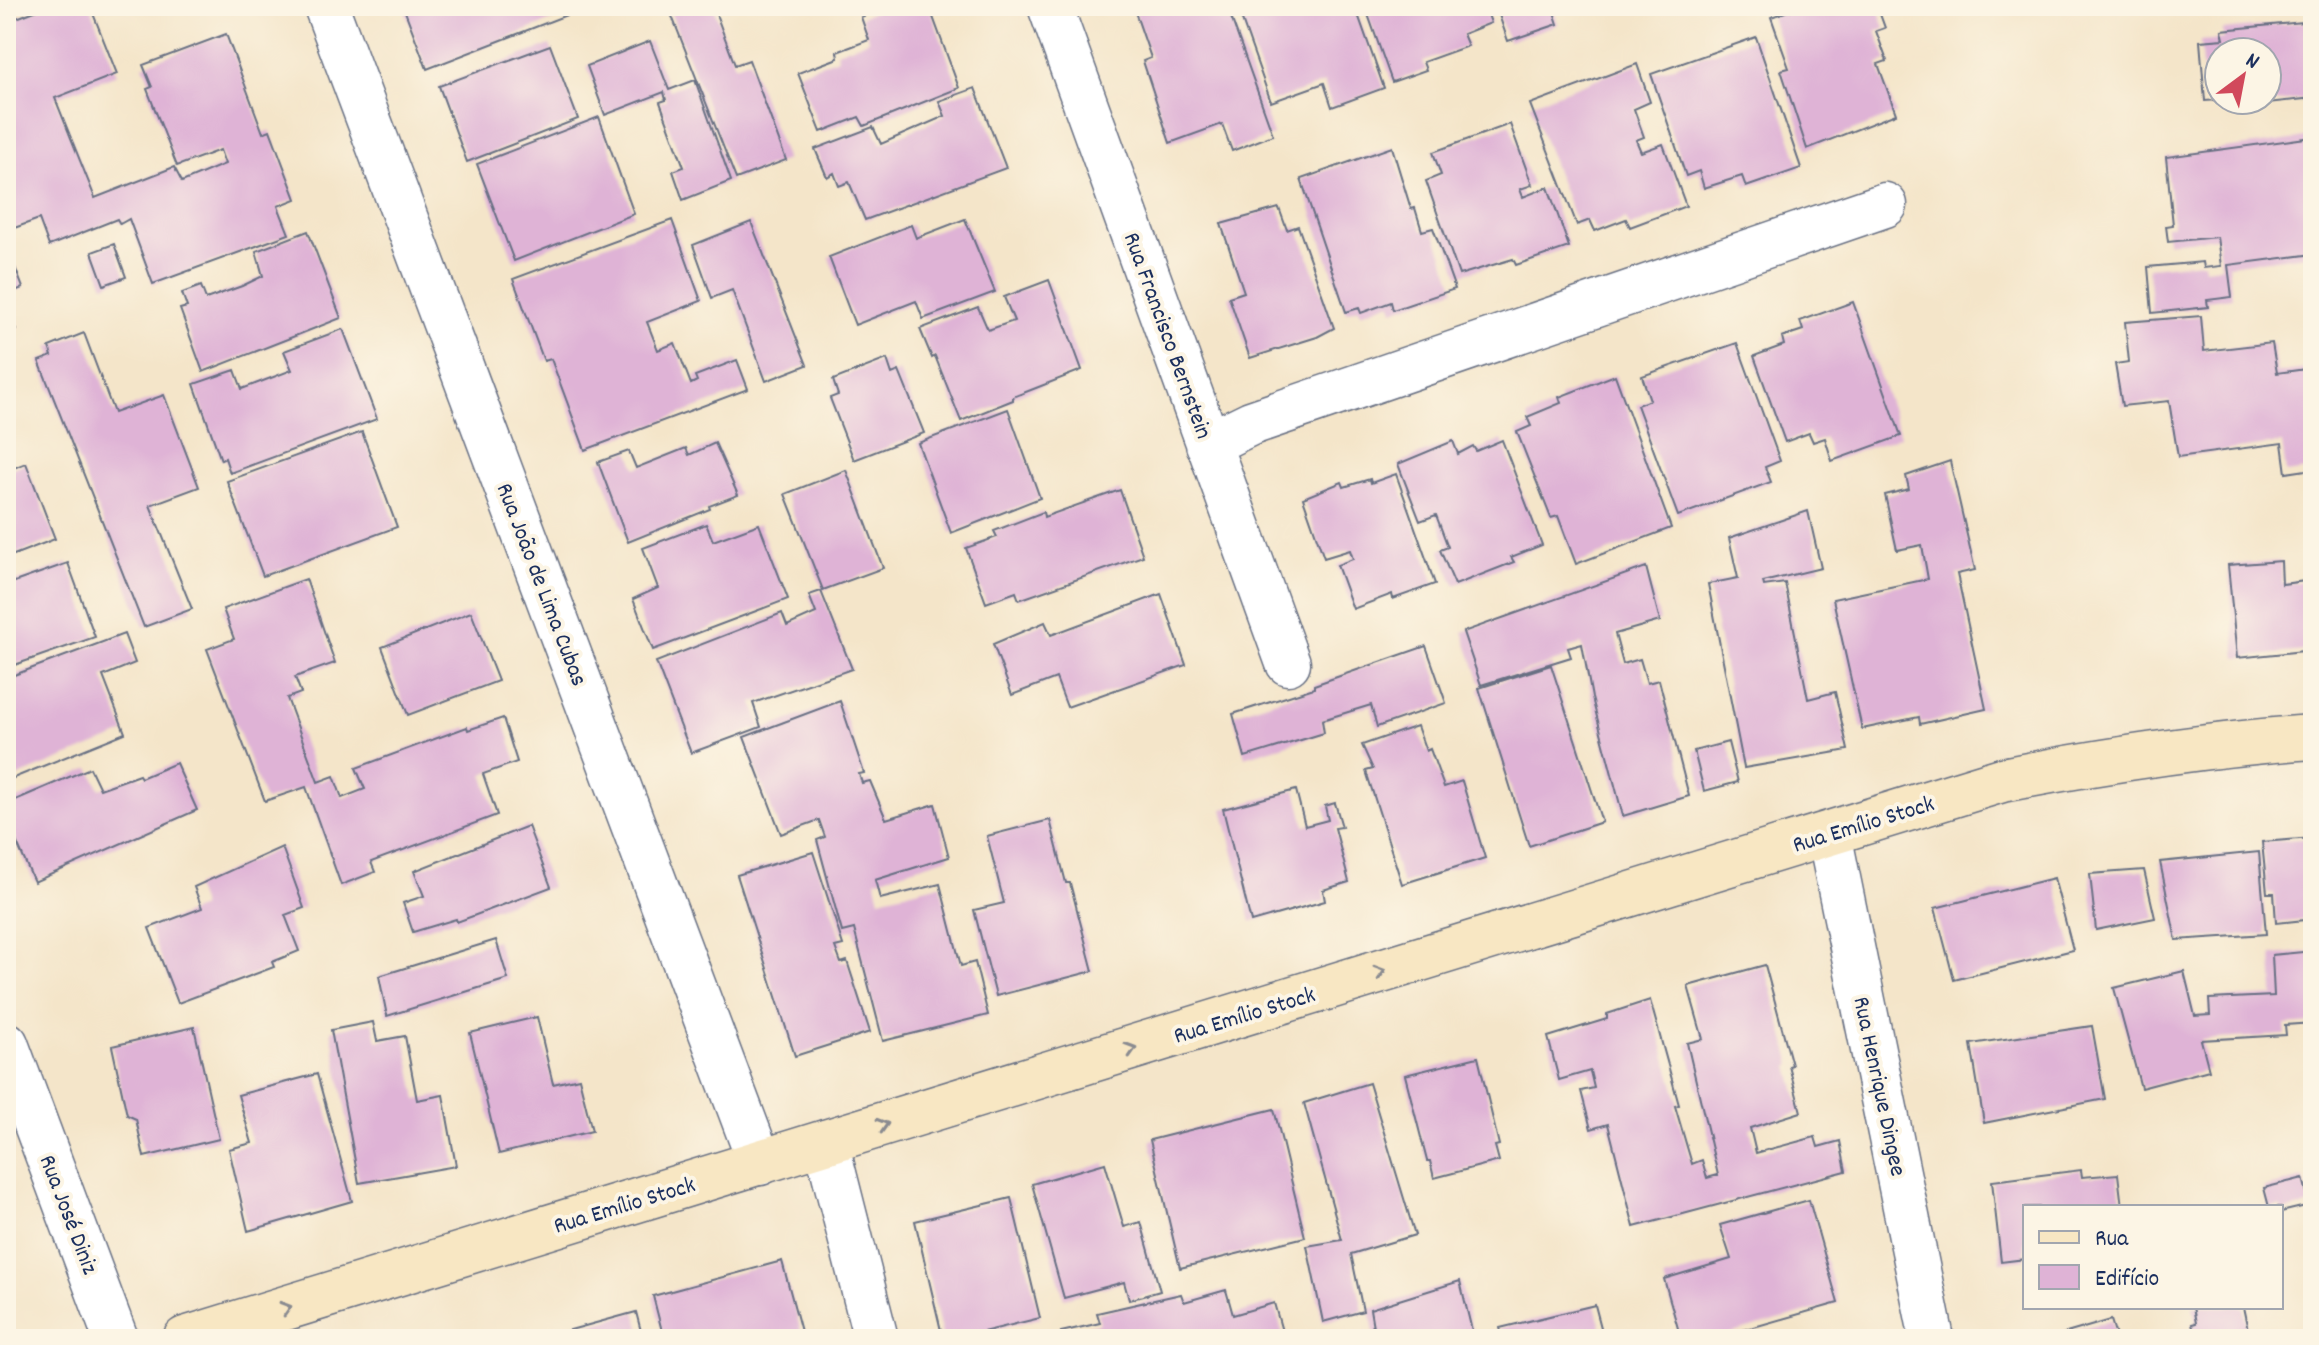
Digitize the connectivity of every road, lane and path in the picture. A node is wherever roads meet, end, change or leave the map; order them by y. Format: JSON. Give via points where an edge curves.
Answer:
{"nodes":[{"id":1,"x":326,"y":6,"type":"edge"},
{"id":2,"x":1050,"y":6,"type":"edge"},
{"id":3,"x":1885,"y":205,"type":"dead end"},
{"id":4,"x":1208,"y":444,"type":"junction"},
{"id":5,"x":1288,"y":663,"type":"dead end"},
{"id":6,"x":2313,"y":737,"type":"edge"},
{"id":7,"x":1829,"y":834,"type":"junction"},
{"id":8,"x":6,"y":1044,"type":"edge"},
{"id":9,"x":826,"y":1142,"type":"junction"},
{"id":10,"x":760,"y":1163,"type":"junction"},
{"id":11,"x":116,"y":1339,"type":"edge"},
{"id":12,"x":185,"y":1339,"type":"edge"},
{"id":13,"x":876,"y":1339,"type":"edge"},
{"id":14,"x":1932,"y":1339,"type":"edge"}],
"edges":[{"from":1,"to":10,"type":"street","name":"Rua João de Lima Cubas"},
{"from":2,"to":4,"type":"street","name":"Rua Francisco Bernstein"},
{"from":3,"to":4,"type":"street","via":[[1251,423]]},
{"from":4,"to":5,"type":"street","name":"Rua Francisco Bernstein"},
{"from":6,"to":7,"type":"main road","name":"Rua Emílio Stock","via":[[2129,756],[2016,777]]},
{"from":9,"to":7,"type":"main road","name":"Rua Emílio Stock","one_way":true},
{"from":7,"to":14,"type":"street","name":"Rua Henrique Dingee"},
{"from":8,"to":11,"type":"street","name":"Rua José Diniz"},
{"from":9,"to":10,"type":"main road","name":"Rua Emílio Stock"},
{"from":9,"to":13,"type":"street"},
{"from":12,"to":10,"type":"main road","name":"Rua Emílio Stock","one_way":true}]}
